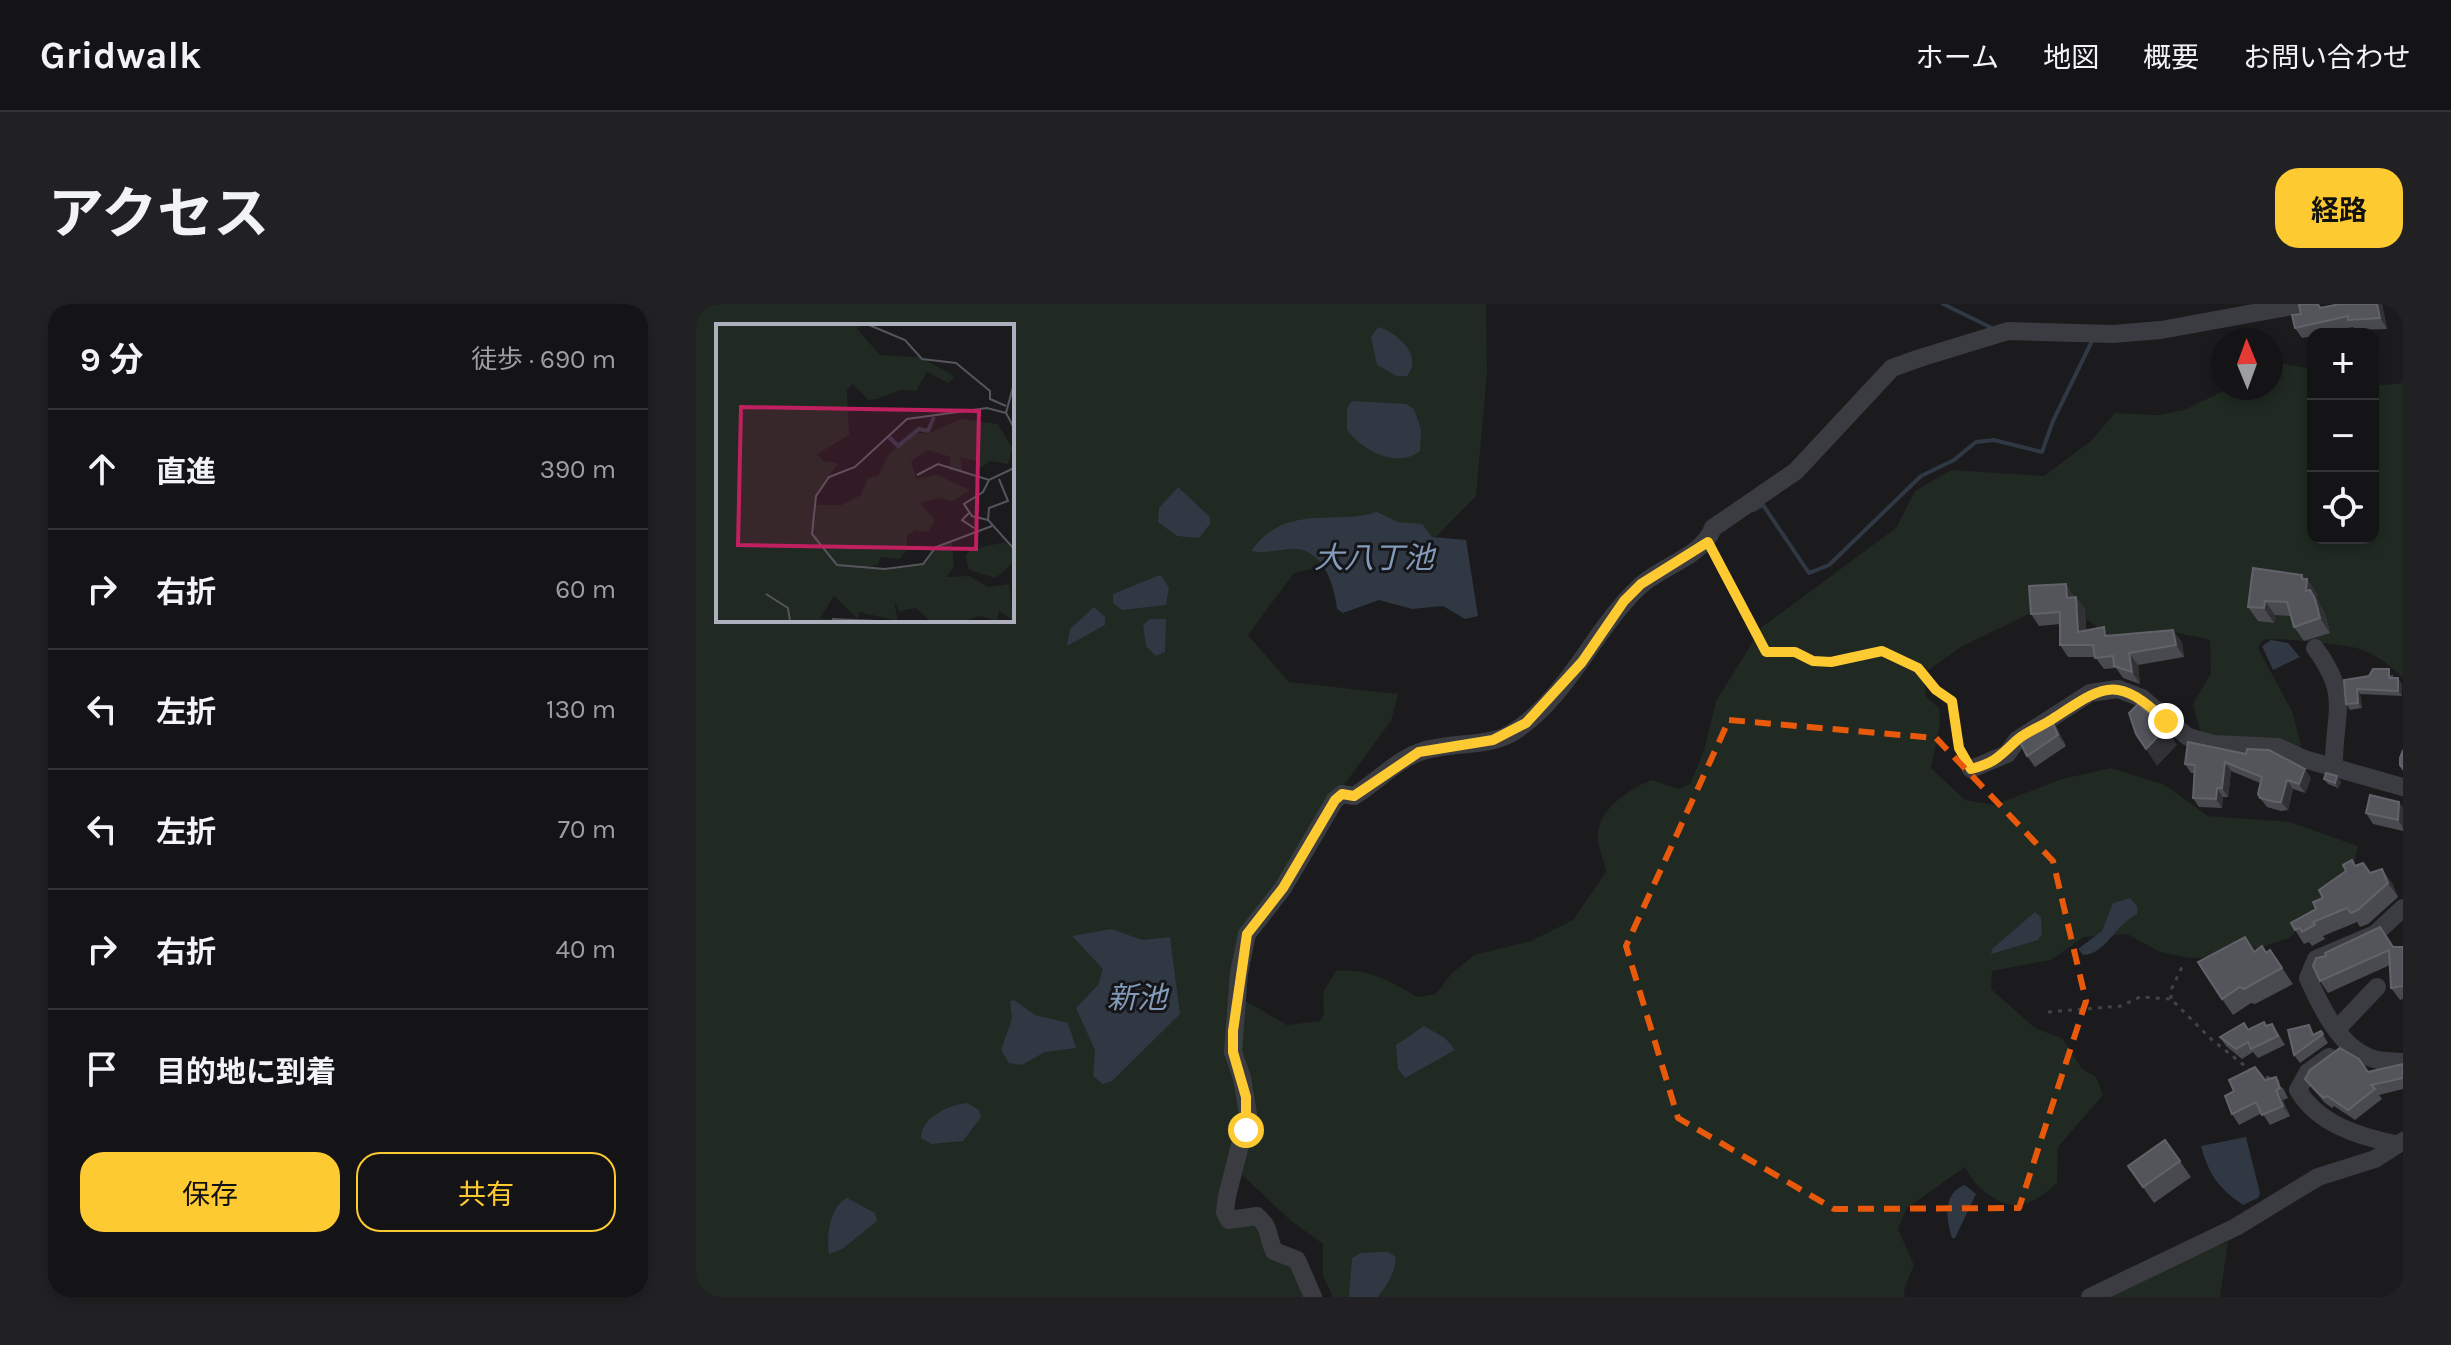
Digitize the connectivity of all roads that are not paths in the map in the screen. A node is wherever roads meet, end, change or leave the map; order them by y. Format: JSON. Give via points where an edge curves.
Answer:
{"nodes":[{"id":1,"x":2303,"y":304,"type":"edge"},
{"id":2,"x":2315,"y":648,"type":"dead end"},
{"id":3,"x":2334,"y":768,"type":"junction"},
{"id":4,"x":1971,"y":769,"type":"road end"},
{"id":5,"x":2403,"y":787,"type":"edge"},
{"id":6,"x":2403,"y":908,"type":"edge"},
{"id":7,"x":2377,"y":987,"type":"dead end"},
{"id":8,"x":2343,"y":1036,"type":"junction"},
{"id":9,"x":2403,"y":1062,"type":"edge"},
{"id":10,"x":2399,"y":1142,"type":"edge"},
{"id":11,"x":1313,"y":1297,"type":"edge"},
{"id":12,"x":2090,"y":1297,"type":"edge"}],
"edges":[{"from":1,"to":11,"type":"street","via":[[2161,330],[2008,331],[1892,368],[1796,471],[1713,528],[1708,542],[1641,584],[1582,662],[1526,723],[1508,735],[1419,752],[1354,796],[1342,794],[1335,800],[1283,888],[1247,934],[1233,1052],[1248,1114],[1225,1212],[1229,1220],[1257,1216],[1266,1223],[1274,1251],[1297,1260]]},
{"from":2,"to":3,"type":"street","via":[[2339,688]]},
{"from":3,"to":4,"type":"street","via":[[2278,747],[2213,744],[2188,737],[2142,698],[2099,689],[2017,740],[2007,754]]},
{"from":3,"to":5,"type":"street"},
{"from":6,"to":8,"type":"street","via":[[2375,934],[2316,959],[2309,970],[2327,1019]]},
{"from":7,"to":8,"type":"street"},
{"from":8,"to":9,"type":"street","via":[[2369,1058]]},
{"from":8,"to":10,"type":"street","via":[[2298,1090],[2306,1103],[2340,1128]]},
{"from":10,"to":12,"type":"street","via":[[2375,1159],[2318,1177],[2236,1227]]}]}
